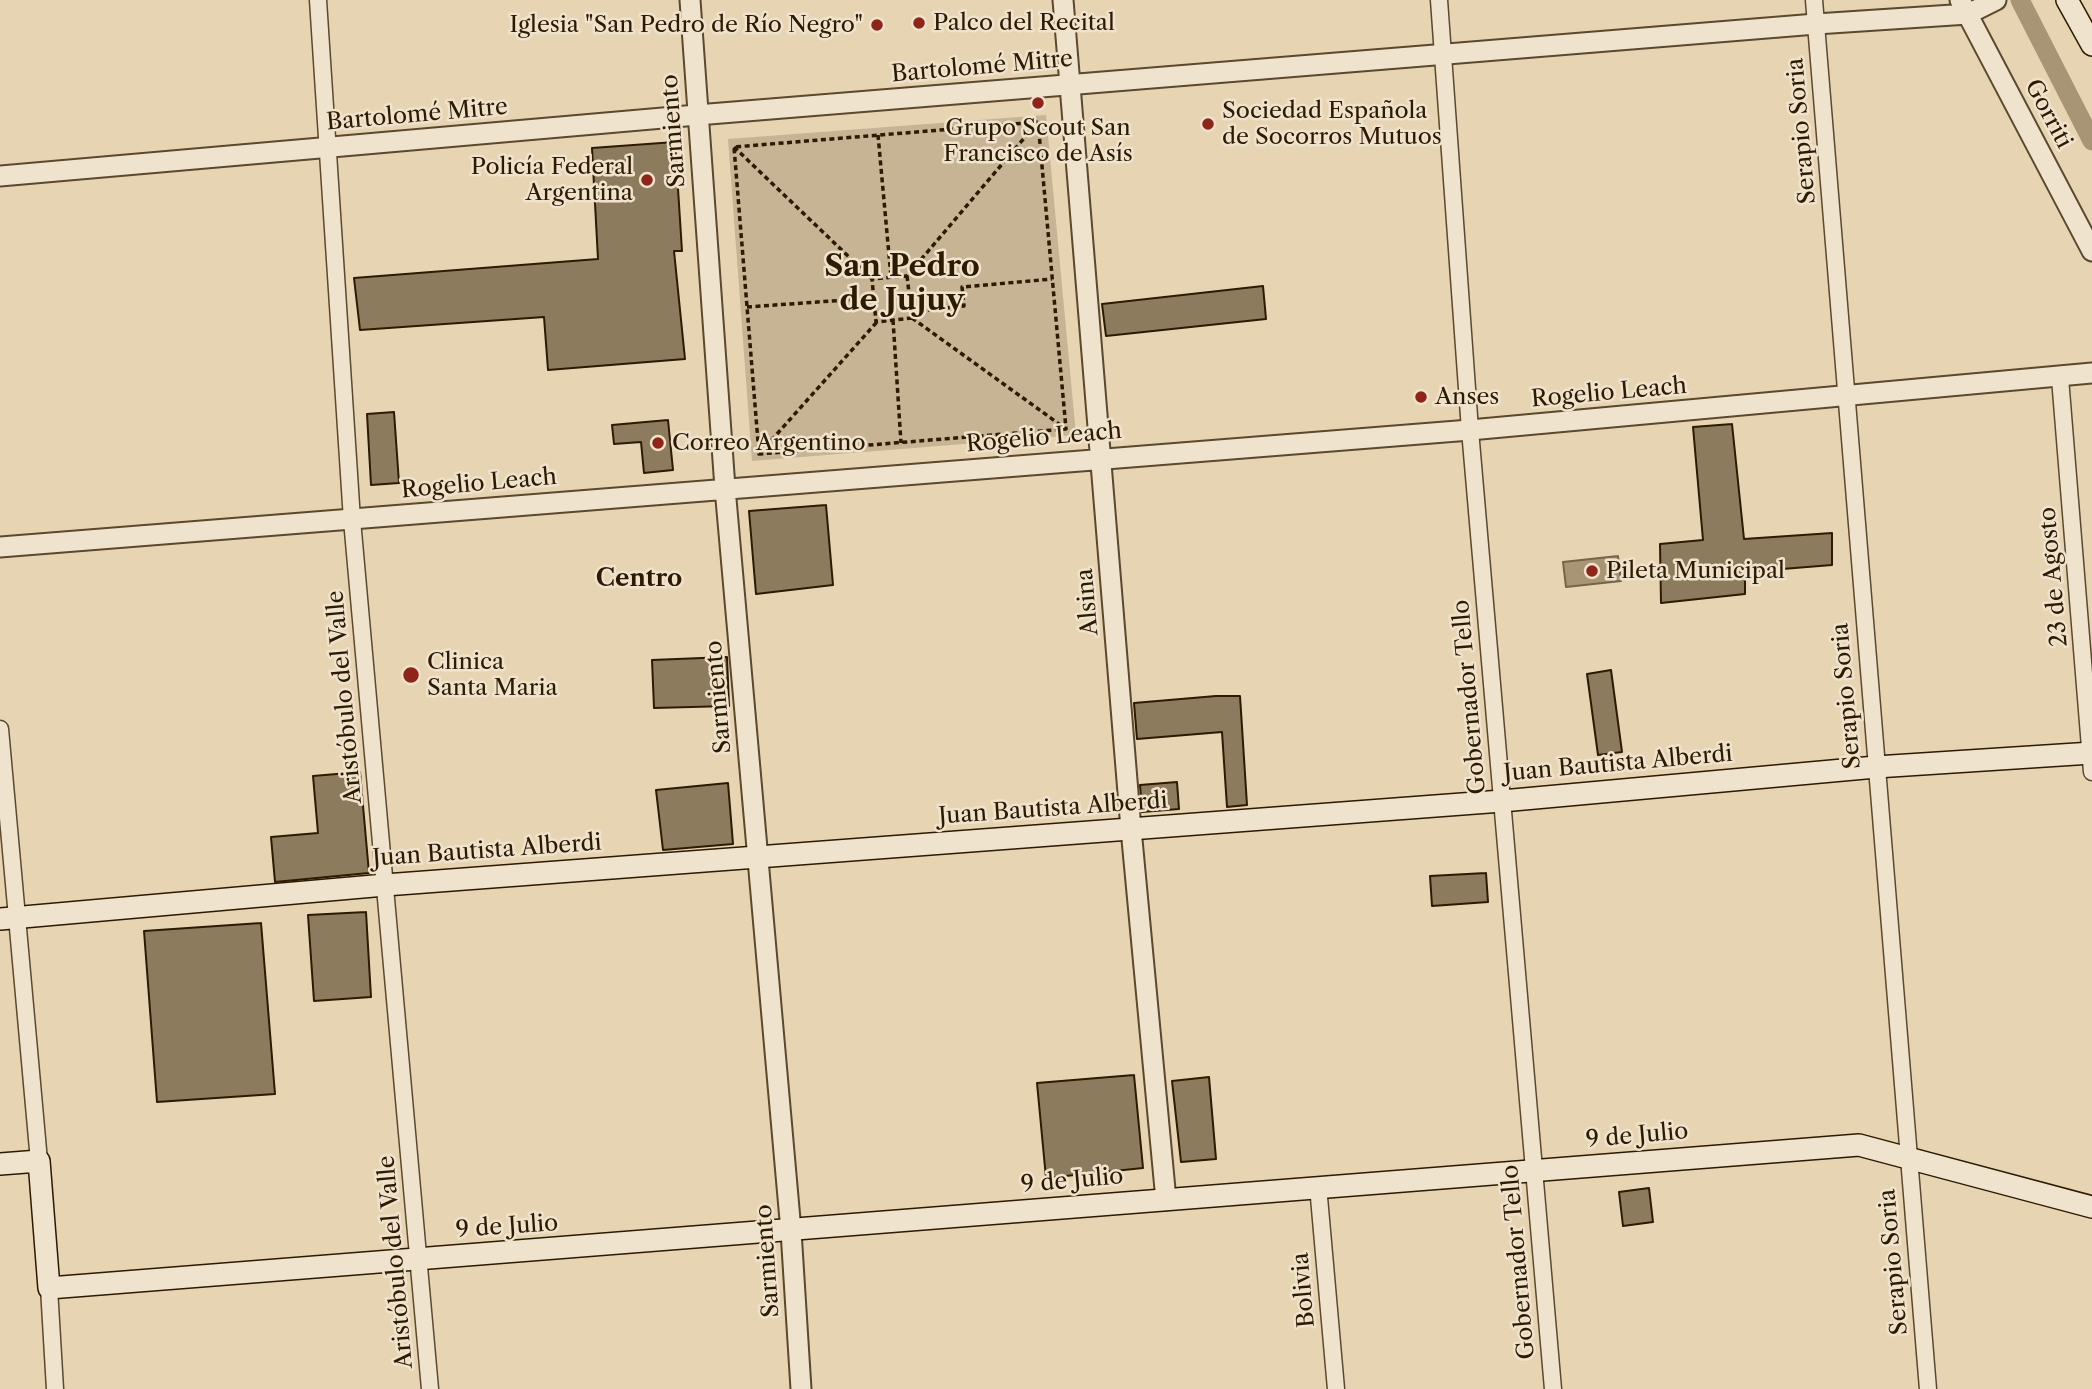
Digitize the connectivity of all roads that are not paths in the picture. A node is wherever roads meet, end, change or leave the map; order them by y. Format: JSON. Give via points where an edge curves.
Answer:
{"nodes":[{"id":1,"x":318,"y":0,"type":"edge"},
{"id":2,"x":690,"y":0,"type":"edge"},
{"id":3,"x":1063,"y":0,"type":"edge"},
{"id":4,"x":1439,"y":0,"type":"edge"},
{"id":5,"x":1814,"y":0,"type":"edge"},
{"id":6,"x":2067,"y":0,"type":"edge"},
{"id":7,"x":1994,"y":1,"type":"edge"},
{"id":8,"x":1964,"y":7,"type":"edge"},
{"id":9,"x":1816,"y":24,"type":"junction"},
{"id":10,"x":2092,"y":45,"type":"edge"},
{"id":11,"x":1444,"y":54,"type":"junction"},
{"id":12,"x":1069,"y":85,"type":"junction"},
{"id":13,"x":697,"y":115,"type":"junction"},
{"id":14,"x":328,"y":148,"type":"junction"},
{"id":15,"x":0,"y":176,"type":"edge"},
{"id":16,"x":2092,"y":251,"type":"edge"},
{"id":17,"x":2092,"y":373,"type":"edge"},
{"id":18,"x":2060,"y":378,"type":"junction"},
{"id":19,"x":1846,"y":397,"type":"junction"},
{"id":20,"x":1470,"y":430,"type":"junction"},
{"id":21,"x":1101,"y":458,"type":"junction"},
{"id":22,"x":725,"y":488,"type":"junction"},
{"id":23,"x":352,"y":520,"type":"junction"},
{"id":24,"x":0,"y":547,"type":"edge"},
{"id":25,"x":0,"y":729,"type":"edge"},
{"id":26,"x":2091,"y":760,"type":"edge"},
{"id":27,"x":1875,"y":767,"type":"junction"},
{"id":28,"x":1502,"y":801,"type":"junction"},
{"id":29,"x":1131,"y":829,"type":"junction"},
{"id":30,"x":758,"y":858,"type":"junction"},
{"id":31,"x":385,"y":885,"type":"junction"},
{"id":32,"x":9,"y":918,"type":"edge"},
{"id":33,"x":1907,"y":1157,"type":"junction"},
{"id":34,"x":39,"y":1161,"type":"junction"},
{"id":35,"x":0,"y":1164,"type":"edge"},
{"id":36,"x":1534,"y":1171,"type":"junction"},
{"id":37,"x":1318,"y":1186,"type":"junction"},
{"id":38,"x":1166,"y":1199,"type":"junction"},
{"id":39,"x":2092,"y":1207,"type":"edge"},
{"id":40,"x":791,"y":1231,"type":"junction"},
{"id":41,"x":419,"y":1260,"type":"junction"},
{"id":42,"x":49,"y":1288,"type":"junction"},
{"id":43,"x":55,"y":1389,"type":"edge"},
{"id":44,"x":430,"y":1389,"type":"edge"},
{"id":45,"x":801,"y":1389,"type":"edge"},
{"id":46,"x":1336,"y":1389,"type":"edge"},
{"id":47,"x":1553,"y":1389,"type":"edge"},
{"id":48,"x":1928,"y":1389,"type":"edge"}],
"edges":[{"from":1,"to":14,"type":"street","name":"Aristóbulo del Valle"},
{"from":2,"to":13,"type":"street","name":"Sarmiento"},
{"from":3,"to":12,"type":"street","name":"Alsina"},
{"from":4,"to":11,"type":"street","name":"Gobernador Tello"},
{"from":5,"to":9,"type":"street","name":"Serapio Soria"},
{"from":6,"to":10,"type":"main road"},
{"from":7,"to":8,"type":"street"},
{"from":8,"to":9,"type":"street","name":"Bartolomé Mitre"},
{"from":8,"to":16,"type":"street","name":"Gorriti"},
{"from":9,"to":11,"type":"street","name":"Bartolomé Mitre"},
{"from":9,"to":19,"type":"street","name":"Serapio Soria"},
{"from":11,"to":12,"type":"street","name":"Bartolomé Mitre"},
{"from":11,"to":20,"type":"street","name":"Gobernador Tello"},
{"from":12,"to":13,"type":"street","name":"Bartolomé Mitre"},
{"from":12,"to":21,"type":"street","name":"Alsina"},
{"from":13,"to":14,"type":"street","name":"Bartolomé Mitre"},
{"from":13,"to":22,"type":"street","name":"Sarmiento"},
{"from":14,"to":15,"type":"street","name":"Bartolomé Mitre"},
{"from":14,"to":23,"type":"street","name":"Aristóbulo del Valle"},
{"from":17,"to":18,"type":"street","name":"Rogelio Leach"},
{"from":18,"to":19,"type":"street","name":"Rogelio Leach"},
{"from":18,"to":26,"type":"street","name":"23 de Agosto"},
{"from":19,"to":20,"type":"street","name":"Rogelio Leach"},
{"from":19,"to":27,"type":"street","name":"Serapio Soria"},
{"from":20,"to":21,"type":"street","name":"Rogelio Leach"},
{"from":20,"to":28,"type":"street","name":"Gobernador Tello"},
{"from":21,"to":22,"type":"street","name":"Rogelio Leach"},
{"from":21,"to":29,"type":"street","name":"Alsina"},
{"from":22,"to":23,"type":"street","name":"Rogelio Leach"},
{"from":22,"to":30,"type":"street","name":"Sarmiento"},
{"from":23,"to":24,"type":"street","name":"Rogelio Leach"},
{"from":23,"to":31,"type":"street","name":"Aristóbulo del Valle"},
{"from":25,"to":32,"type":"street"},
{"from":26,"to":27,"type":"main road","name":"Juan Bautista Alberdi"},
{"from":27,"to":28,"type":"main road","name":"Juan Bautista Alberdi"},
{"from":27,"to":33,"type":"street","name":"Serapio Soria"},
{"from":28,"to":29,"type":"main road","name":"Juan Bautista Alberdi"},
{"from":28,"to":36,"type":"street","name":"Gobernador Tello"},
{"from":29,"to":30,"type":"main road","name":"Juan Bautista Alberdi"},
{"from":29,"to":38,"type":"street","name":"Alsina"},
{"from":30,"to":31,"type":"main road","name":"Juan Bautista Alberdi"},
{"from":30,"to":40,"type":"street","name":"Sarmiento"},
{"from":31,"to":32,"type":"main road","name":"Juan Bautista Alberdi"},
{"from":31,"to":41,"type":"street","name":"Aristóbulo del Valle"},
{"from":32,"to":34,"type":"street"},
{"from":33,"to":36,"type":"main road","name":"9 de Julio","via":[[1859,1145]]},
{"from":33,"to":39,"type":"main road","name":"9 de Julio"},
{"from":33,"to":48,"type":"street","name":"Serapio Soria"},
{"from":34,"to":35,"type":"main road"},
{"from":34,"to":42,"type":"main road"},
{"from":36,"to":37,"type":"main road","name":"9 de Julio"},
{"from":36,"to":47,"type":"street","name":"Gobernador Tello"},
{"from":37,"to":38,"type":"main road","name":"9 de Julio"},
{"from":37,"to":46,"type":"street","name":"Bolivia"},
{"from":38,"to":40,"type":"main road","name":"9 de Julio"},
{"from":40,"to":41,"type":"main road","name":"9 de Julio"},
{"from":40,"to":45,"type":"street","name":"Sarmiento"},
{"from":41,"to":42,"type":"main road","name":"9 de Julio"},
{"from":41,"to":44,"type":"street","name":"Aristóbulo del Valle"},
{"from":42,"to":43,"type":"street"}]}
